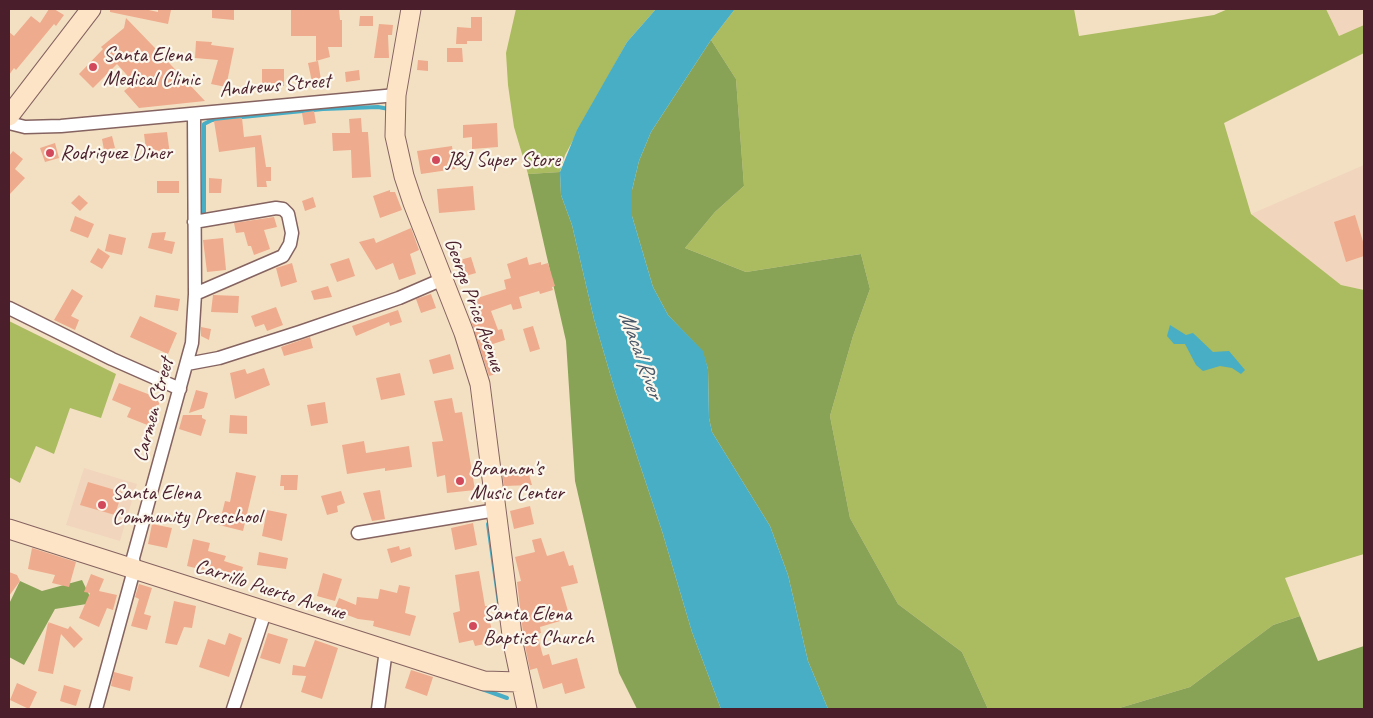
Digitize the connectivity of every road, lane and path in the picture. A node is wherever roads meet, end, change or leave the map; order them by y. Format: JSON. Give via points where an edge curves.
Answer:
{"nodes":[{"id":1,"x":91,"y":9,"type":"edge"},
{"id":2,"x":411,"y":9,"type":"edge"},
{"id":3,"x":396,"y":95,"type":"junction"},
{"id":4,"x":194,"y":114,"type":"junction"},
{"id":5,"x":9,"y":116,"type":"edge"},
{"id":6,"x":9,"y":123,"type":"edge"},
{"id":7,"x":194,"y":222,"type":"junction"},
{"id":8,"x":443,"y":279,"type":"junction"},
{"id":9,"x":195,"y":294,"type":"junction"},
{"id":10,"x":9,"y":308,"type":"edge"},
{"id":11,"x":187,"y":364,"type":"junction"},
{"id":12,"x":180,"y":389,"type":"junction"},
{"id":13,"x":496,"y":510,"type":"junction"},
{"id":14,"x":9,"y":518,"type":"edge"},
{"id":15,"x":9,"y":528,"type":"edge"},
{"id":16,"x":358,"y":533,"type":"dead end"},
{"id":17,"x":134,"y":564,"type":"junction"},
{"id":18,"x":265,"y":612,"type":"junction"},
{"id":19,"x":386,"y":650,"type":"junction"},
{"id":20,"x":518,"y":677,"type":"junction"},
{"id":21,"x":96,"y":709,"type":"edge"},
{"id":22,"x":233,"y":709,"type":"edge"},
{"id":23,"x":378,"y":709,"type":"edge"},
{"id":24,"x":527,"y":709,"type":"edge"}],
"edges":[{"from":1,"to":5,"type":"main road"},
{"from":2,"to":3,"type":"main road","name":"George Price Avenue"},
{"from":3,"to":4,"type":"street","name":"Andrews Street"},
{"from":3,"to":8,"type":"main road","name":"George Price Avenue","via":[[398,153],[413,203]]},
{"from":4,"to":6,"type":"street","name":"Andrews Street","via":[[61,126],[25,127]]},
{"from":4,"to":7,"type":"street","name":"Carmen Street"},
{"from":7,"to":9,"type":"street","name":"Carmen Street"},
{"from":7,"to":9,"type":"street","via":[[276,208],[288,214],[292,233],[283,256]]},
{"from":8,"to":11,"type":"street","via":[[399,298],[300,332],[219,358]]},
{"from":8,"to":13,"type":"main road","name":"George Price Avenue","via":[[480,384]]},
{"from":9,"to":11,"type":"street","name":"Carmen Street","via":[[192,343]]},
{"from":10,"to":12,"type":"street"},
{"from":11,"to":12,"type":"street","name":"Carmen Street"},
{"from":12,"to":17,"type":"street","name":"Carmen Street"},
{"from":13,"to":16,"type":"street"},
{"from":13,"to":20,"type":"main road","name":"George Price Avenue"},
{"from":14,"to":17,"type":"main road","name":"Carrillo Puerto Avenue"},
{"from":15,"to":17,"type":"main road","name":"Carrillo Puerto Avenue"},
{"from":17,"to":18,"type":"main road","name":"Carrillo Puerto Avenue"},
{"from":17,"to":20,"type":"main road","name":"Carrillo Puerto Avenue","via":[[484,670]]},
{"from":17,"to":21,"type":"street","name":"Carmen Street"},
{"from":18,"to":19,"type":"main road","name":"Carrillo Puerto Avenue"},
{"from":18,"to":22,"type":"street"},
{"from":19,"to":20,"type":"main road","name":"Carrillo Puerto Avenue","via":[[484,681]]},
{"from":19,"to":23,"type":"street"},
{"from":20,"to":24,"type":"main road","name":"George Price Avenue"}]}
